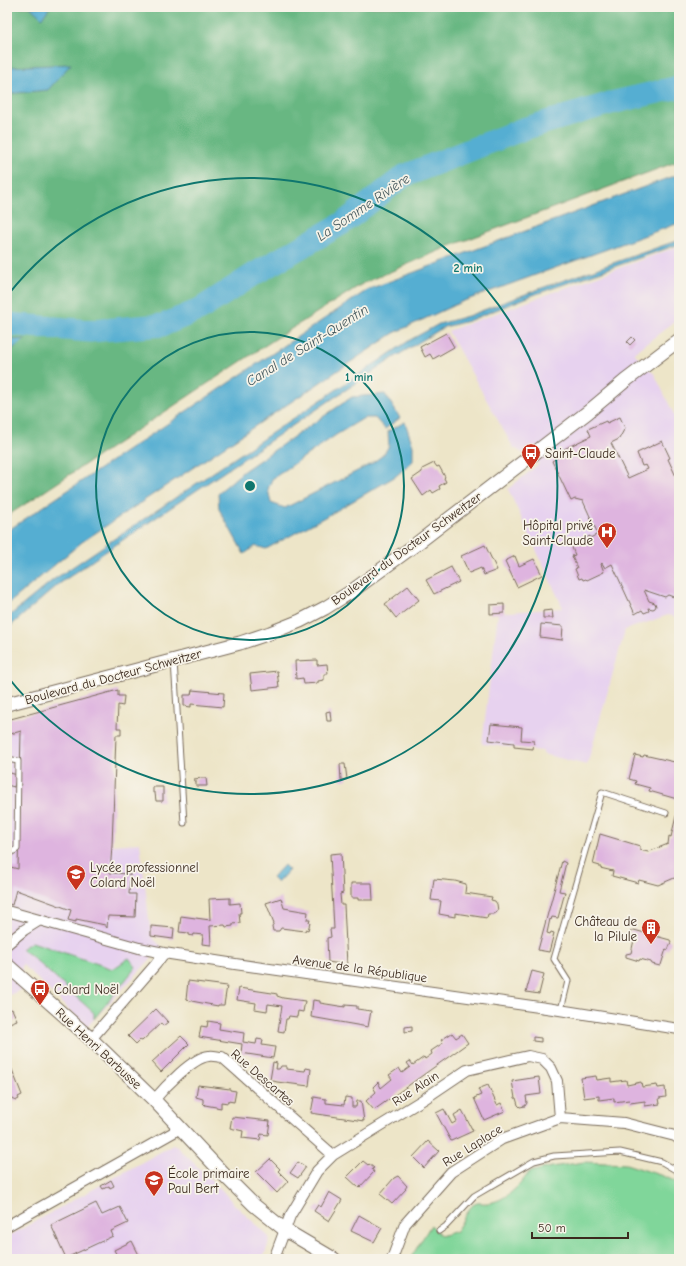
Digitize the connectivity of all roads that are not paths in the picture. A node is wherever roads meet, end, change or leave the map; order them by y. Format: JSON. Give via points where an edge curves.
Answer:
{"nodes":[{"id":1,"x":679,"y":340,"type":"edge"},
{"id":2,"x":174,"y":660,"type":"junction"},
{"id":3,"x":7,"y":704,"type":"edge"},
{"id":4,"x":7,"y":759,"type":"edge"},
{"id":5,"x":666,"y":813,"type":"dead end"},
{"id":6,"x":184,"y":823,"type":"dead end"},
{"id":7,"x":7,"y":855,"type":"edge"},
{"id":8,"x":7,"y":911,"type":"edge"},
{"id":9,"x":40,"y":920,"type":"junction"},
{"id":10,"x":7,"y":944,"type":"edge"},
{"id":11,"x":164,"y":953,"type":"junction"},
{"id":12,"x":7,"y":965,"type":"edge"},
{"id":13,"x":561,"y":1010,"type":"junction"},
{"id":14,"x":679,"y":1029,"type":"edge"},
{"id":15,"x":91,"y":1039,"type":"junction"},
{"id":16,"x":154,"y":1100,"type":"junction"},
{"id":17,"x":560,"y":1118,"type":"junction"},
{"id":18,"x":176,"y":1125,"type":"junction"},
{"id":19,"x":679,"y":1139,"type":"edge"},
{"id":20,"x":333,"y":1155,"type":"junction"},
{"id":21,"x":679,"y":1172,"type":"edge"},
{"id":22,"x":7,"y":1226,"type":"edge"},
{"id":23,"x":285,"y":1230,"type":"junction"},
{"id":24,"x":439,"y":1230,"type":"dead end"},
{"id":25,"x":274,"y":1259,"type":"edge"},
{"id":26,"x":334,"y":1259,"type":"edge"},
{"id":27,"x":392,"y":1259,"type":"edge"}],
"edges":[{"from":1,"to":2,"type":"street","name":"Boulevard du Docteur Schweitzer","via":[[352,591],[300,621],[270,633]]},
{"from":2,"to":3,"type":"street","name":"Boulevard du Docteur Schweitzer"},
{"from":2,"to":6,"type":"lane"},
{"from":4,"to":7,"type":"lane","via":[[18,761],[17,849]]},
{"from":5,"to":13,"type":"lane","via":[[602,792],[554,959],[568,980]]},
{"from":8,"to":9,"type":"street","name":"Avenue de la République"},
{"from":9,"to":10,"type":"street"},
{"from":9,"to":11,"type":"street","name":"Avenue de la République"},
{"from":11,"to":13,"type":"street","name":"Avenue de la République"},
{"from":11,"to":15,"type":"street"},
{"from":12,"to":15,"type":"street","name":"Rue Henri Barbusse"},
{"from":13,"to":14,"type":"street","name":"Avenue de la République"},
{"from":15,"to":16,"type":"street","name":"Rue Henri Barbusse"},
{"from":16,"to":18,"type":"street","name":"Rue Henri Barbusse"},
{"from":16,"to":20,"type":"street","name":"Rue Descartes","via":[[191,1064],[209,1056],[222,1057]]},
{"from":17,"to":19,"type":"street","name":"Rue Laplace","via":[[624,1123]]},
{"from":17,"to":20,"type":"street","name":"Rue Alain","via":[[557,1081],[551,1068],[542,1059],[528,1056],[514,1058],[467,1070]]},
{"from":17,"to":27,"type":"street","name":"Rue Laplace","via":[[502,1139],[451,1172],[406,1224]]},
{"from":18,"to":22,"type":"street","via":[[174,1132]]},
{"from":18,"to":23,"type":"street","name":"Rue Henri Barbusse","via":[[254,1205]]},
{"from":20,"to":23,"type":"street","name":"Rue Alain","via":[[316,1171],[290,1216]]},
{"from":21,"to":24,"type":"lane","via":[[662,1162],[620,1152],[554,1156],[534,1161],[474,1196],[446,1226]]},
{"from":23,"to":25,"type":"street","name":"Rue Alain"},
{"from":23,"to":26,"type":"street"}]}
